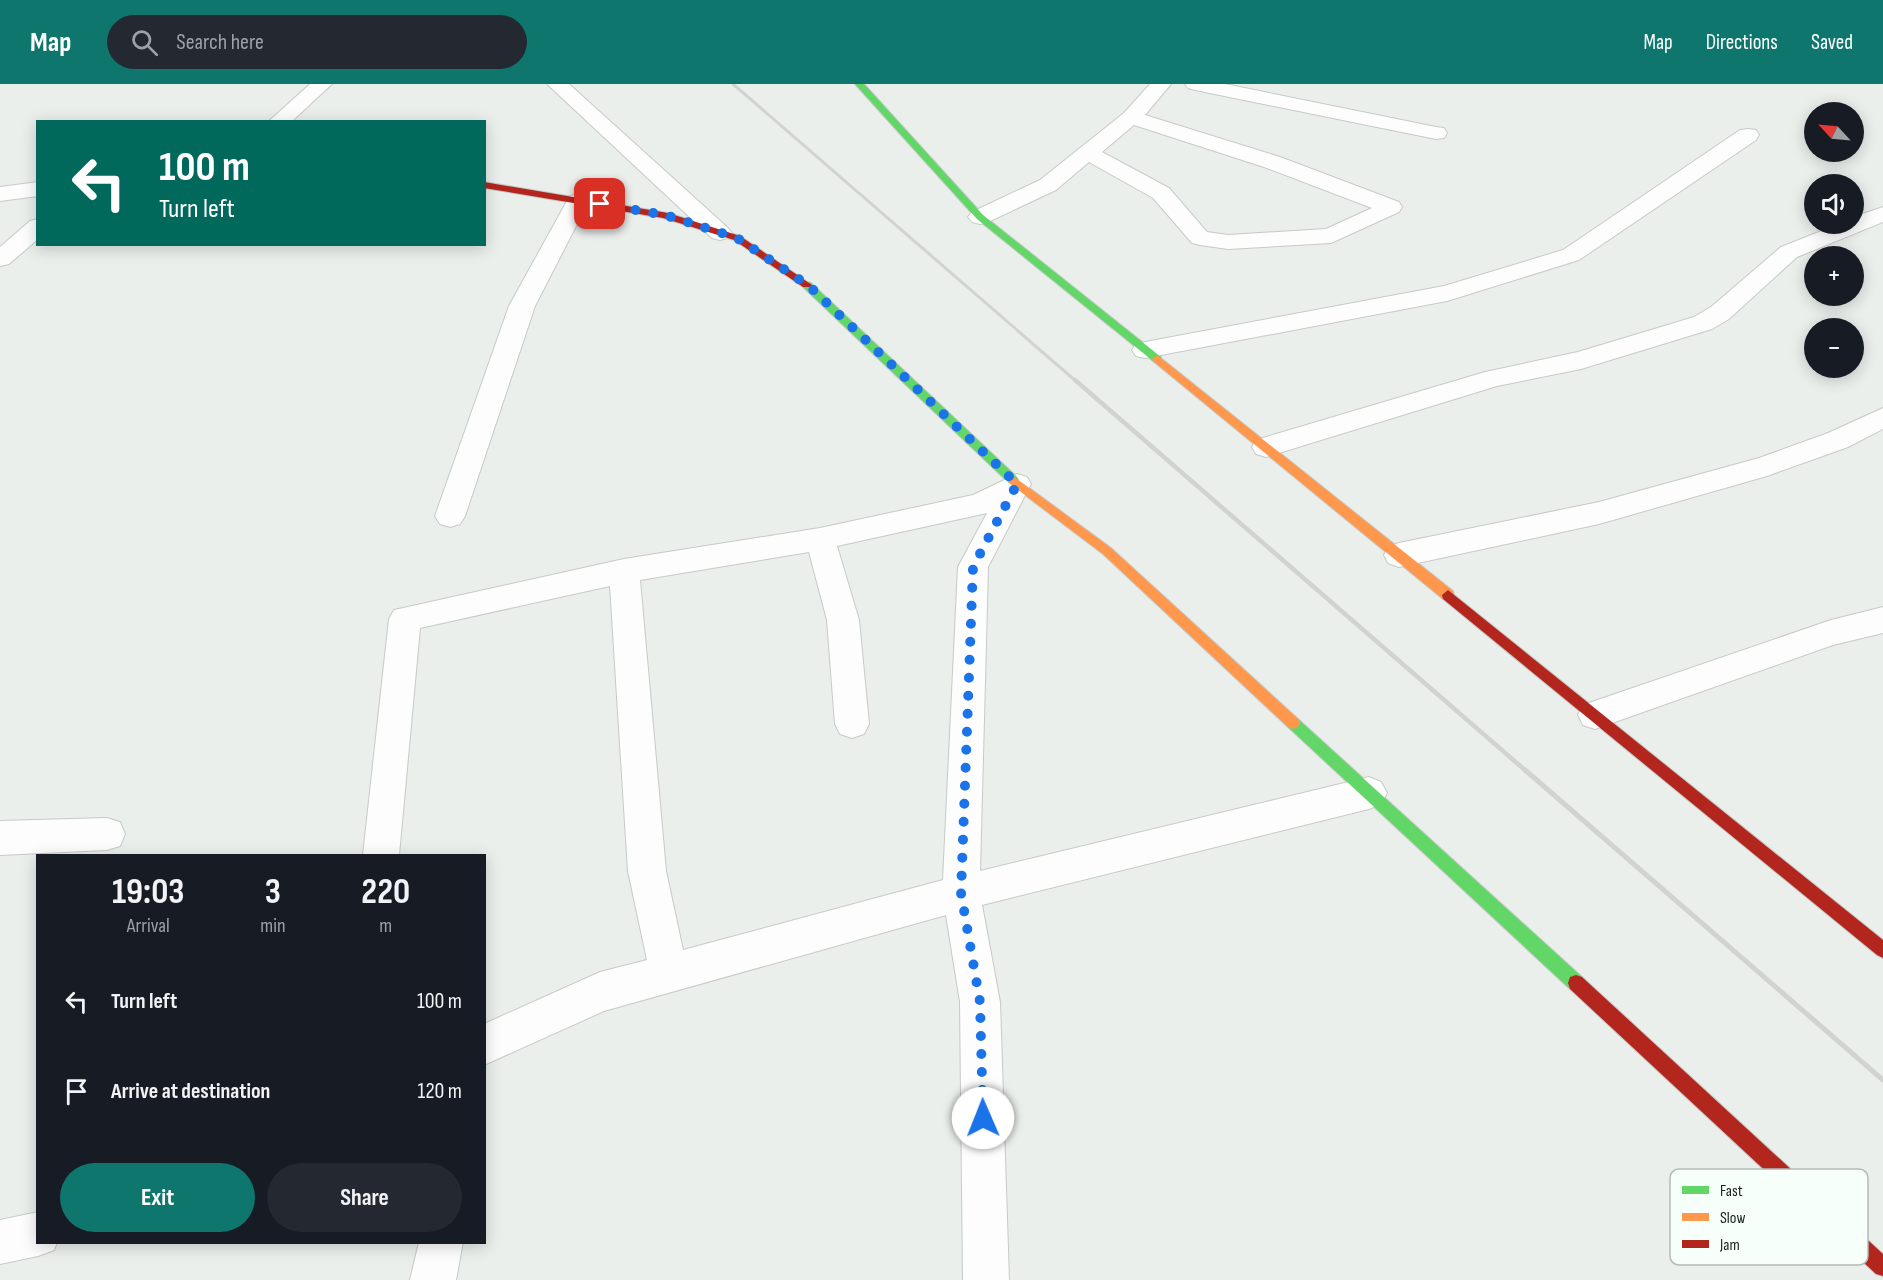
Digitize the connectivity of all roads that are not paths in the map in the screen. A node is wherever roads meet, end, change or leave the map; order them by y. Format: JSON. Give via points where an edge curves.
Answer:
{"nodes":[{"id":1,"x":322,"y":84,"type":"edge"},
{"id":2,"x":557,"y":84,"type":"edge"},
{"id":3,"x":859,"y":84,"type":"edge"},
{"id":4,"x":1161,"y":84,"type":"edge"},
{"id":5,"x":1195,"y":84,"type":"edge"},
{"id":6,"x":1131,"y":117,"type":"junction"},
{"id":7,"x":280,"y":120,"type":"edge"},
{"id":8,"x":1436,"y":133,"type":"dead end"},
{"id":9,"x":1748,"y":135,"type":"dead end"},
{"id":10,"x":1088,"y":153,"type":"junction"},
{"id":11,"x":486,"y":185,"type":"edge"},
{"id":12,"x":36,"y":189,"type":"edge"},
{"id":13,"x":0,"y":194,"type":"edge"},
{"id":14,"x":578,"y":201,"type":"junction"},
{"id":15,"x":1883,"y":214,"type":"edge"},
{"id":16,"x":980,"y":217,"type":"junction"},
{"id":17,"x":36,"y":228,"type":"edge"},
{"id":18,"x":720,"y":233,"type":"junction"},
{"id":19,"x":0,"y":259,"type":"edge"},
{"id":20,"x":1145,"y":350,"type":"junction"},
{"id":21,"x":1883,"y":417,"type":"edge"},
{"id":22,"x":1266,"y":447,"type":"junction"},
{"id":23,"x":1017,"y":484,"type":"junction"},
{"id":24,"x":450,"y":516,"type":"dead end"},
{"id":25,"x":820,"y":539,"type":"junction"},
{"id":26,"x":1399,"y":555,"type":"junction"},
{"id":27,"x":624,"y":571,"type":"junction"},
{"id":28,"x":1883,"y":620,"type":"edge"},
{"id":29,"x":1595,"y":715,"type":"junction"},
{"id":30,"x":852,"y":724,"type":"dead end"},
{"id":31,"x":1370,"y":793,"type":"junction"},
{"id":32,"x":107,"y":834,"type":"dead end"},
{"id":33,"x":0,"y":838,"type":"edge"},
{"id":34,"x":381,"y":854,"type":"edge"},
{"id":35,"x":961,"y":893,"type":"junction"},
{"id":36,"x":1883,"y":950,"type":"edge"},
{"id":37,"x":669,"y":973,"type":"junction"},
{"id":38,"x":486,"y":1044,"type":"edge"},
{"id":39,"x":1777,"y":1169,"type":"edge"},
{"id":40,"x":36,"y":1234,"type":"edge"},
{"id":41,"x":0,"y":1242,"type":"edge"},
{"id":42,"x":441,"y":1244,"type":"edge"},
{"id":43,"x":1868,"y":1253,"type":"edge"},
{"id":44,"x":1883,"y":1267,"type":"edge"},
{"id":45,"x":433,"y":1280,"type":"edge"},
{"id":46,"x":986,"y":1280,"type":"edge"}],
"edges":[{"from":1,"to":7,"type":"street"},
{"from":2,"to":18,"type":"street"},
{"from":3,"to":16,"type":"street"},
{"from":4,"to":6,"type":"street"},
{"from":5,"to":8,"type":"street"},
{"from":6,"to":10,"type":"street"},
{"from":6,"to":10,"type":"street","via":[[1272,162],[1391,207],[1331,236],[1228,242],[1200,238],[1161,193]]},
{"from":9,"to":20,"type":"street","via":[[1571,255],[1447,293]]},
{"from":10,"to":16,"type":"street","via":[[1048,185]]},
{"from":11,"to":14,"type":"street"},
{"from":12,"to":13,"type":"street"},
{"from":14,"to":18,"type":"street","via":[[665,215]]},
{"from":14,"to":24,"type":"street","via":[[522,306]]},
{"from":15,"to":22,"type":"street","via":[[1789,252],[1720,314],[1703,323],[1581,360],[1494,378]]},
{"from":16,"to":20,"type":"street"},
{"from":17,"to":19,"type":"street"},
{"from":18,"to":23,"type":"street","via":[[737,238],[809,286]]},
{"from":20,"to":22,"type":"street"},
{"from":21,"to":26,"type":"street","via":[[1838,440],[1767,466],[1599,513]]},
{"from":22,"to":26,"type":"street"},
{"from":23,"to":25,"type":"street","via":[[981,504]]},
{"from":23,"to":31,"type":"street","via":[[1107,551]]},
{"from":23,"to":35,"type":"street","via":[[973,567]]},
{"from":25,"to":27,"type":"street"},
{"from":25,"to":30,"type":"street","via":[[843,620]]},
{"from":26,"to":29,"type":"street"},
{"from":27,"to":34,"type":"street","via":[[405,619]]},
{"from":27,"to":37,"type":"street","via":[[647,871]]},
{"from":28,"to":29,"type":"street","via":[[1831,633]]},
{"from":29,"to":36,"type":"street"},
{"from":31,"to":35,"type":"street"},
{"from":31,"to":39,"type":"street"},
{"from":32,"to":33,"type":"street"},
{"from":35,"to":37,"type":"street"},
{"from":35,"to":46,"type":"street","via":[[980,1002]]},
{"from":37,"to":38,"type":"street","via":[[600,992]]},
{"from":40,"to":41,"type":"street"},
{"from":42,"to":45,"type":"street"},
{"from":43,"to":44,"type":"street"}]}
